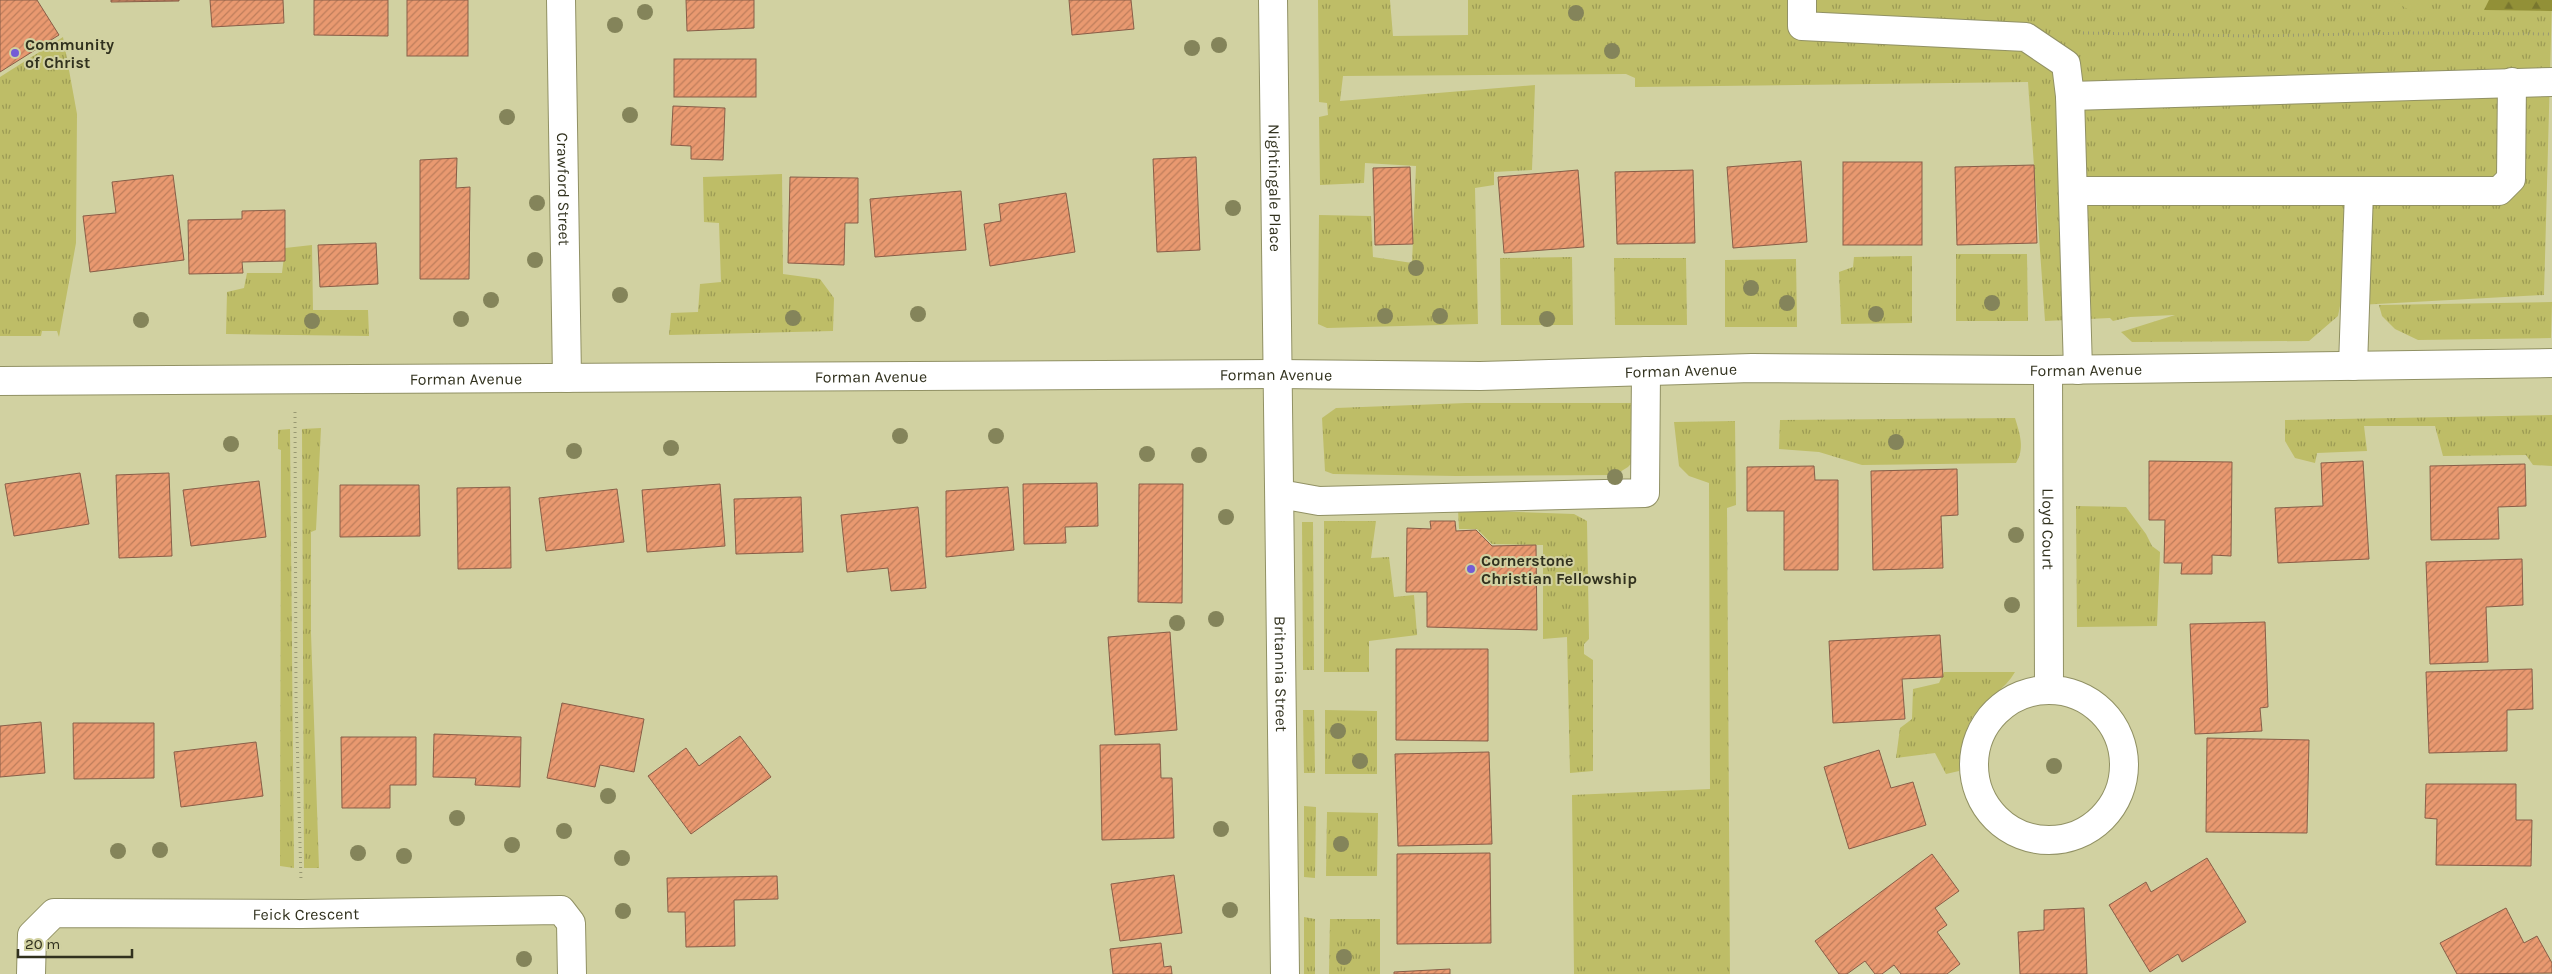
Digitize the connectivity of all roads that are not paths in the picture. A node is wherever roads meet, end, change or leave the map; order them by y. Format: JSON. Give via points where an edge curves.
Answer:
{"nodes":[{"id":1,"x":562,"y":0,"type":"edge"},
{"id":2,"x":1273,"y":0,"type":"edge"},
{"id":3,"x":1802,"y":0,"type":"edge"},
{"id":4,"x":2512,"y":82,"type":"junction"},
{"id":5,"x":2552,"y":82,"type":"edge"},
{"id":6,"x":2070,"y":96,"type":"junction"},
{"id":7,"x":2073,"y":191,"type":"junction"},
{"id":8,"x":2359,"y":191,"type":"junction"},
{"id":9,"x":2552,"y":363,"type":"edge"},
{"id":10,"x":2353,"y":366,"type":"junction"},
{"id":11,"x":2048,"y":370,"type":"junction"},
{"id":12,"x":2078,"y":370,"type":"junction"},
{"id":13,"x":1646,"y":371,"type":"junction"},
{"id":14,"x":1278,"y":374,"type":"junction"},
{"id":15,"x":567,"y":378,"type":"junction"},
{"id":16,"x":0,"y":381,"type":"edge"},
{"id":17,"x":1280,"y":494,"type":"junction"},
{"id":18,"x":2049,"y":687,"type":"junction"},
{"id":19,"x":31,"y":974,"type":"edge"},
{"id":20,"x":572,"y":974,"type":"edge"},
{"id":21,"x":1284,"y":974,"type":"edge"}],
"edges":[{"from":1,"to":15,"type":"street","name":"Crawford Street"},
{"from":2,"to":14,"type":"street","name":"Nightingale Place"},
{"from":3,"to":6,"type":"street","via":[[1802,26],[2026,37],[2066,64]]},
{"from":4,"to":5,"type":"street"},
{"from":4,"to":6,"type":"street"},
{"from":4,"to":8,"type":"street","via":[[2510,179],[2499,191]]},
{"from":6,"to":7,"type":"street"},
{"from":7,"to":8,"type":"street"},
{"from":7,"to":12,"type":"street"},
{"from":8,"to":10,"type":"street"},
{"from":9,"to":10,"type":"street","name":"Forman Avenue"},
{"from":10,"to":12,"type":"street","name":"Forman Avenue"},
{"from":11,"to":12,"type":"street","name":"Forman Avenue"},
{"from":11,"to":13,"type":"street","name":"Forman Avenue","via":[[1817,368]]},
{"from":11,"to":18,"type":"street","name":"Lloyd Court"},
{"from":13,"to":14,"type":"street","name":"Forman Avenue","via":[[1480,376]]},
{"from":13,"to":17,"type":"street","via":[[1645,493],[1319,501]]},
{"from":14,"to":15,"type":"street","name":"Forman Avenue"},
{"from":14,"to":17,"type":"street","name":"Britannia Street"},
{"from":15,"to":16,"type":"street","name":"Forman Avenue"},
{"from":17,"to":21,"type":"street","name":"Britannia Street"},
{"from":18,"to":18,"type":"street","via":[[2021,695],[1998,708],[1980,733],[1973,758],[1976,785],[1988,811],[2007,828],[2043,841],[2069,838],[2098,823],[2114,802],[2123,778],[2124,763],[2118,738],[2105,715],[2084,699]]},
{"from":19,"to":20,"type":"street","name":"Feick Crescent","via":[[32,934],[54,913],[561,910],[571,923]]}]}
